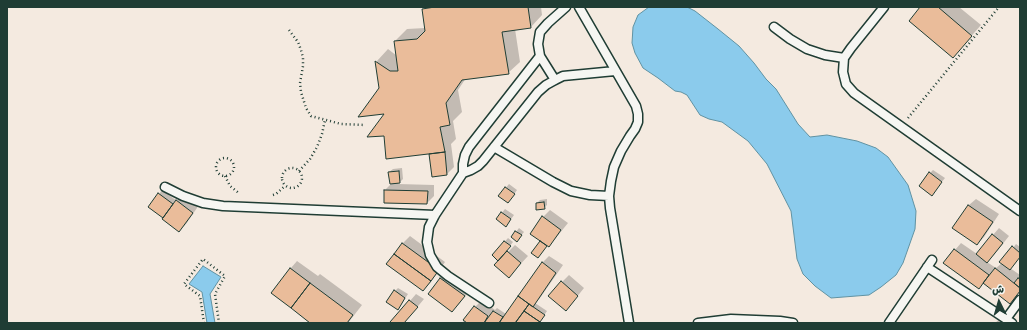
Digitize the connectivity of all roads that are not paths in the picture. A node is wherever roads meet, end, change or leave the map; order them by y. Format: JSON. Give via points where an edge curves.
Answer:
{"nodes":[{"id":1,"x":566,"y":7,"type":"edge"},
{"id":2,"x":579,"y":7,"type":"edge"},
{"id":3,"x":884,"y":7,"type":"edge"},
{"id":4,"x":774,"y":27,"type":"dead end"},
{"id":5,"x":540,"y":56,"type":"junction"},
{"id":6,"x":844,"y":58,"type":"junction"},
{"id":7,"x":615,"y":71,"type":"junction"},
{"id":8,"x":555,"y":80,"type":"junction"},
{"id":9,"x":494,"y":147,"type":"junction"},
{"id":10,"x":463,"y":173,"type":"junction"},
{"id":11,"x":165,"y":187,"type":"dead end"},
{"id":12,"x":610,"y":196,"type":"junction"},
{"id":13,"x":1020,"y":211,"type":"edge"},
{"id":14,"x":435,"y":215,"type":"junction"},
{"id":15,"x":932,"y":260,"type":"dead end"},
{"id":16,"x":927,"y":267,"type":"junction"},
{"id":17,"x":1020,"y":300,"type":"edge"},
{"id":18,"x":489,"y":303,"type":"dead end"},
{"id":19,"x":756,"y":321,"type":"edge"},
{"id":20,"x":1009,"y":321,"type":"edge"},
{"id":21,"x":629,"y":323,"type":"edge"},
{"id":22,"x":698,"y":323,"type":"edge"},
{"id":23,"x":793,"y":323,"type":"edge"},
{"id":24,"x":889,"y":323,"type":"edge"}],
"edges":[{"from":1,"to":5,"type":"lane","via":[[540,32]]},
{"from":2,"to":7,"type":"lane"},
{"from":3,"to":6,"type":"lane"},
{"from":4,"to":6,"type":"lane","via":[[807,49]]},
{"from":5,"to":8,"type":"lane"},
{"from":5,"to":10,"type":"lane","via":[[469,147],[465,155]]},
{"from":6,"to":13,"type":"lane","via":[[843,72],[846,84],[854,93]]},
{"from":7,"to":8,"type":"lane","via":[[563,76]]},
{"from":7,"to":12,"type":"lane","via":[[636,106],[638,122],[614,167]]},
{"from":8,"to":9,"type":"lane","via":[[538,92]]},
{"from":9,"to":10,"type":"lane","via":[[478,166]]},
{"from":9,"to":12,"type":"lane","via":[[571,191]]},
{"from":10,"to":14,"type":"lane"},
{"from":11,"to":14,"type":"lane","via":[[203,203],[223,206]]},
{"from":12,"to":21,"type":"lane"},
{"from":14,"to":18,"type":"lane","via":[[429,227],[427,242],[430,255],[437,267]]},
{"from":15,"to":16,"type":"lane"},
{"from":16,"to":20,"type":"lane"},
{"from":16,"to":24,"type":"lane"},
{"from":17,"to":20,"type":"lane"},
{"from":19,"to":22,"type":"lane","via":[[731,319]]},
{"from":19,"to":23,"type":"lane"}]}
